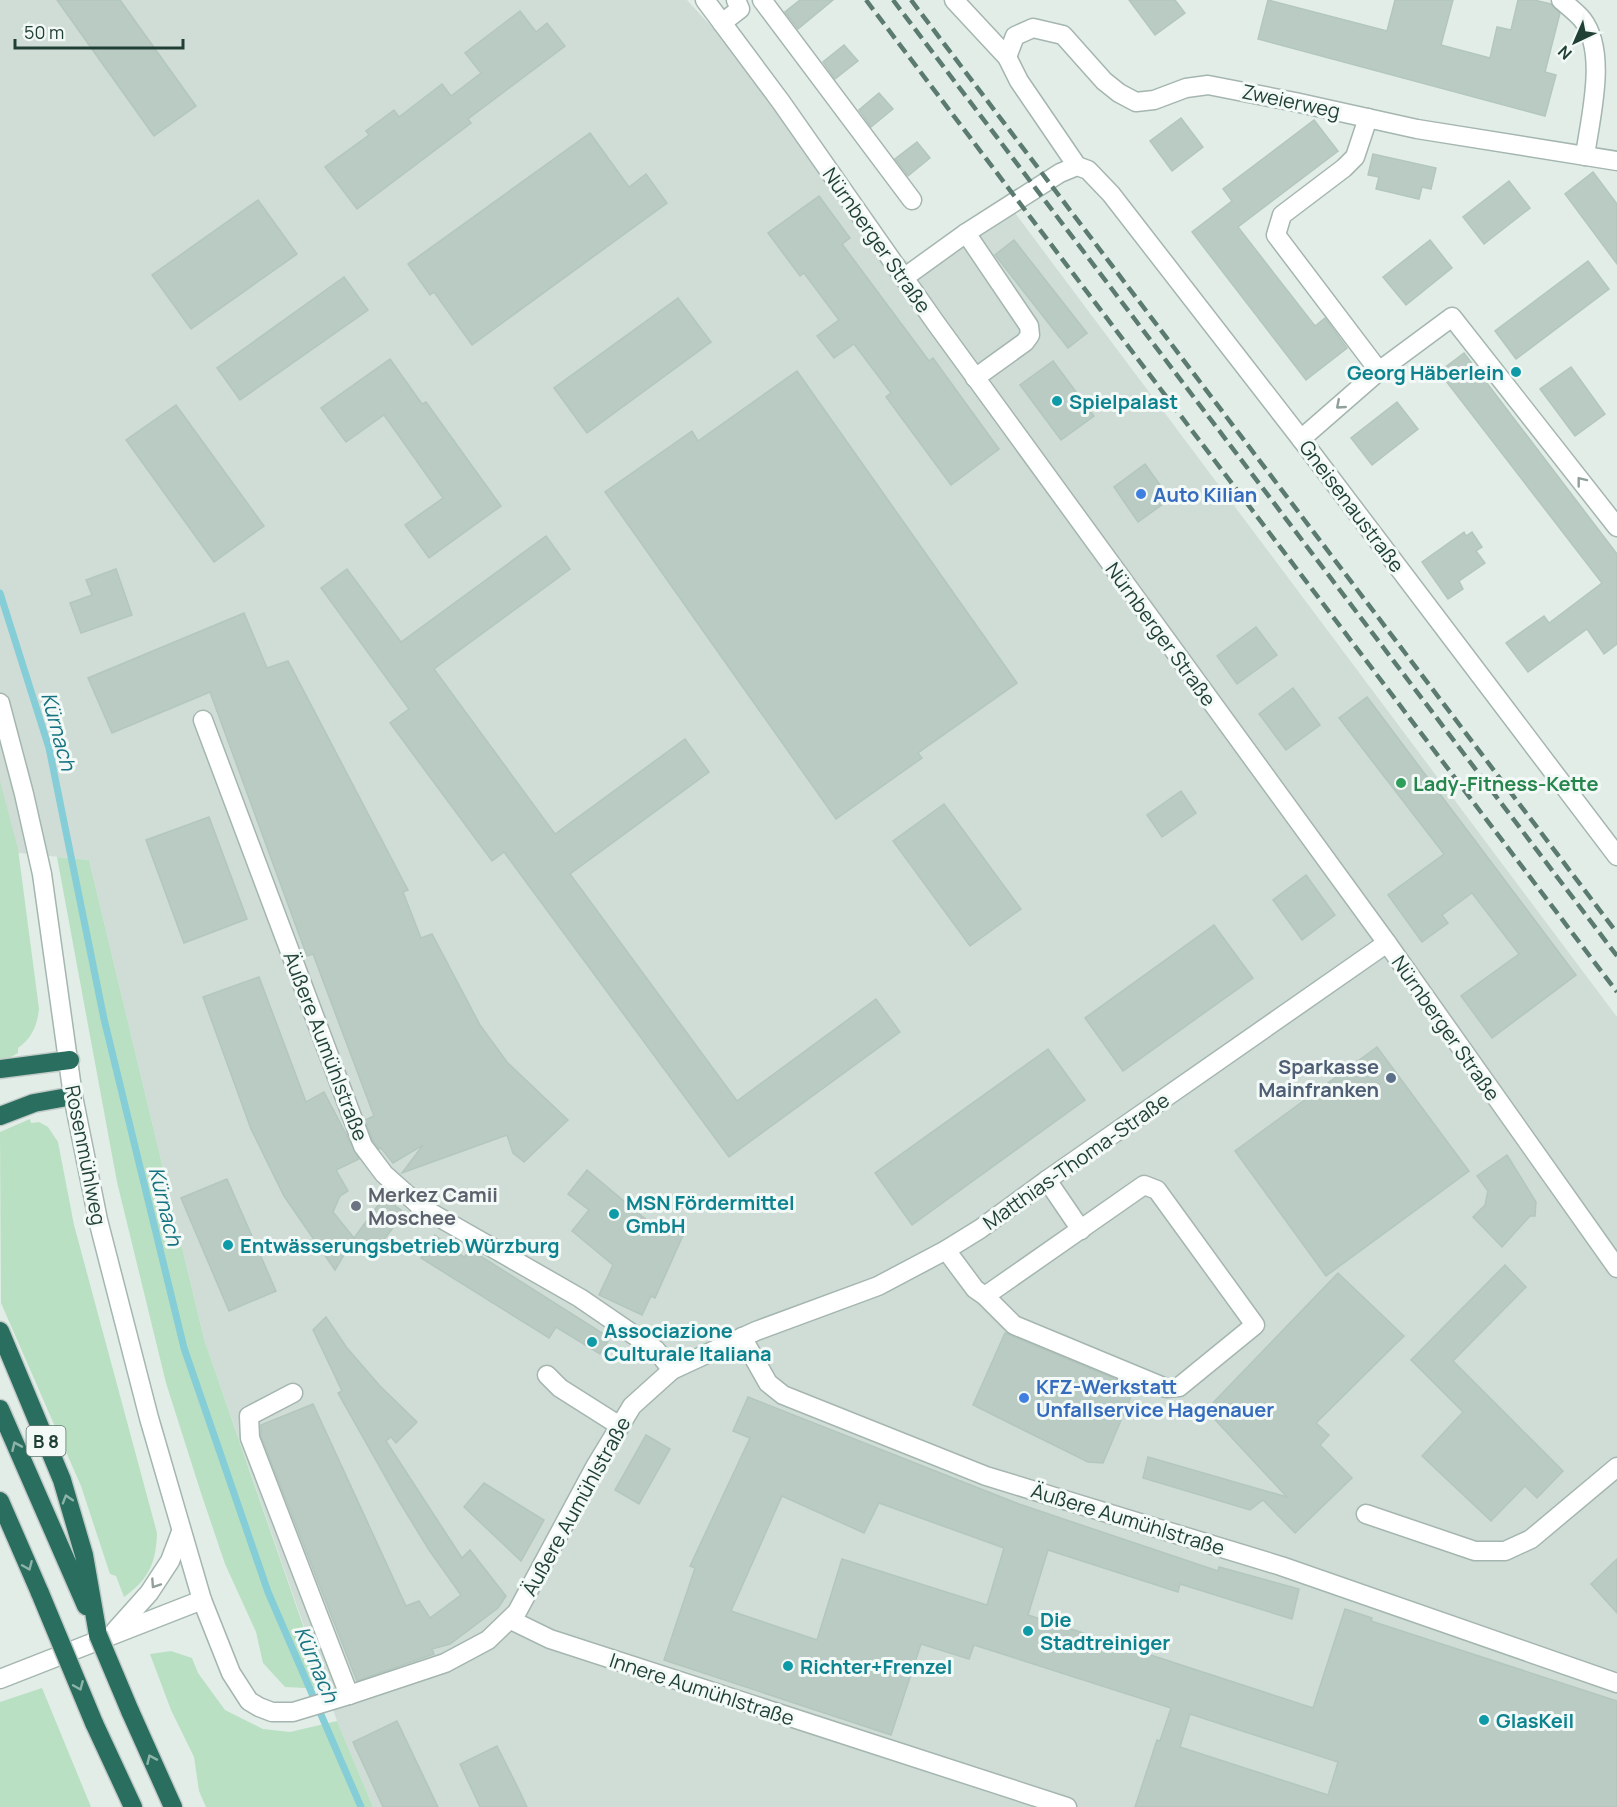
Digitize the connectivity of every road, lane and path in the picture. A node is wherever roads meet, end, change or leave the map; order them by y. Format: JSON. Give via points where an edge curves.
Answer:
{"nodes":[{"id":1,"x":705,"y":0,"type":"edge"},
{"id":2,"x":736,"y":0,"type":"edge"},
{"id":3,"x":762,"y":0,"type":"edge"},
{"id":4,"x":954,"y":0,"type":"edge"},
{"id":5,"x":1561,"y":0,"type":"edge"},
{"id":6,"x":722,"y":23,"type":"junction"},
{"id":7,"x":1007,"y":57,"type":"junction"},
{"id":8,"x":1368,"y":118,"type":"junction"},
{"id":9,"x":1585,"y":156,"type":"junction"},
{"id":10,"x":1617,"y":161,"type":"edge"},
{"id":11,"x":1077,"y":166,"type":"junction"},
{"id":12,"x":912,"y":200,"type":"dead end"},
{"id":13,"x":966,"y":233,"type":"junction"},
{"id":14,"x":905,"y":277,"type":"junction"},
{"id":15,"x":1379,"y":371,"type":"junction"},
{"id":16,"x":975,"y":378,"type":"junction"},
{"id":17,"x":1301,"y":439,"type":"junction"},
{"id":18,"x":1617,"y":527,"type":"edge"},
{"id":19,"x":0,"y":704,"type":"edge"},
{"id":20,"x":203,"y":720,"type":"dead end"},
{"id":21,"x":1617,"y":856,"type":"edge"},
{"id":22,"x":1387,"y":943,"type":"junction"},
{"id":23,"x":70,"y":1060,"type":"junction"},
{"id":24,"x":0,"y":1069,"type":"edge"},
{"id":25,"x":74,"y":1096,"type":"junction"},
{"id":26,"x":0,"y":1116,"type":"edge"},
{"id":27,"x":1047,"y":1180,"type":"junction"},
{"id":28,"x":1081,"y":1230,"type":"junction"},
{"id":29,"x":946,"y":1250,"type":"junction"},
{"id":30,"x":1617,"y":1268,"type":"edge"},
{"id":31,"x":985,"y":1296,"type":"junction"},
{"id":32,"x":0,"y":1331,"type":"edge"},
{"id":33,"x":742,"y":1337,"type":"junction"},
{"id":34,"x":672,"y":1370,"type":"junction"},
{"id":35,"x":547,"y":1375,"type":"dead end"},
{"id":36,"x":293,"y":1393,"type":"dead end"},
{"id":37,"x":0,"y":1409,"type":"edge"},
{"id":38,"x":620,"y":1426,"type":"junction"},
{"id":39,"x":1617,"y":1467,"type":"edge"},
{"id":40,"x":0,"y":1501,"type":"edge"},
{"id":41,"x":1366,"y":1514,"type":"dead end"},
{"id":42,"x":181,"y":1532,"type":"junction"},
{"id":43,"x":202,"y":1600,"type":"junction"},
{"id":44,"x":511,"y":1620,"type":"junction"},
{"id":45,"x":105,"y":1635,"type":"junction"},
{"id":46,"x":0,"y":1678,"type":"edge"},
{"id":47,"x":1617,"y":1683,"type":"edge"},
{"id":48,"x":346,"y":1696,"type":"junction"},
{"id":49,"x":133,"y":1807,"type":"edge"},
{"id":50,"x":173,"y":1807,"type":"edge"},
{"id":51,"x":1067,"y":1807,"type":"edge"}],
"edges":[{"from":1,"to":6,"type":"street","name":"Nürnberger Straße"},
{"from":2,"to":6,"type":"street","via":[[740,9]]},
{"from":3,"to":12,"type":"street"},
{"from":4,"to":7,"type":"street","name":"Gneisenaustraße"},
{"from":5,"to":9,"type":"street","via":[[1582,20],[1593,40],[1596,75]]},
{"from":6,"to":14,"type":"street","name":"Nürnberger Straße"},
{"from":7,"to":8,"type":"street","name":"Zweierweg","via":[[1015,36],[1033,28],[1063,35],[1104,81],[1136,102],[1208,85]]},
{"from":7,"to":11,"type":"street","name":"Gneisenaustraße"},
{"from":8,"to":9,"type":"street","name":"Zweierweg"},
{"from":8,"to":15,"type":"street","via":[[1355,157],[1282,215],[1276,235]]},
{"from":9,"to":10,"type":"street","name":"Zweierweg"},
{"from":11,"to":13,"type":"street"},
{"from":11,"to":17,"type":"street","name":"Gneisenaustraße","via":[[1088,170],[1104,185]]},
{"from":13,"to":14,"type":"street"},
{"from":13,"to":16,"type":"street","via":[[1029,326],[1030,335]]},
{"from":14,"to":16,"type":"street","name":"Nürnberger Straße"},
{"from":15,"to":17,"type":"street","one_way":true},
{"from":18,"to":15,"type":"street","one_way":true,"via":[[1452,317]]},
{"from":16,"to":22,"type":"street","name":"Nürnberger Straße"},
{"from":17,"to":21,"type":"street","name":"Gneisenaustraße"},
{"from":19,"to":23,"type":"street","name":"Rosenmühlweg","via":[[42,874]]},
{"from":20,"to":34,"type":"street","name":"Äußere Aumühlstraße","via":[[363,1146],[384,1174],[421,1207],[580,1298],[656,1350]]},
{"from":22,"to":27,"type":"street","name":"Matthias-Thoma-Straße"},
{"from":22,"to":30,"type":"street","name":"Nürnberger Straße"},
{"from":23,"to":24,"type":"highway"},
{"from":23,"to":25,"type":"street","name":"Rosenmühlweg"},
{"from":25,"to":26,"type":"highway","via":[[33,1103]]},
{"from":25,"to":42,"type":"street","name":"Rosenmühlweg","via":[[98,1220]]},
{"from":27,"to":28,"type":"street"},
{"from":27,"to":29,"type":"street","name":"Matthias-Thoma-Straße"},
{"from":28,"to":31,"type":"street"},
{"from":28,"to":31,"type":"street","via":[[1144,1185],[1157,1190],[1255,1325],[1179,1387],[1166,1388],[1014,1325]]},
{"from":29,"to":31,"type":"street","via":[[975,1289]]},
{"from":29,"to":33,"type":"street","name":"Matthias-Thoma-Straße","via":[[878,1286]]},
{"from":45,"to":32,"type":"highway","number":"B 8","one_way":true,"via":[[62,1480]]},
{"from":33,"to":34,"type":"street","name":"Äußere Aumühlstraße"},
{"from":33,"to":47,"type":"street","name":"Äußere Aumühlstraße","via":[[768,1383],[783,1395],[900,1442],[986,1476],[1281,1566]]},
{"from":34,"to":38,"type":"street","name":"Äußere Aumühlstraße","via":[[632,1406]]},
{"from":35,"to":38,"type":"street","via":[[560,1388]]},
{"from":36,"to":48,"type":"street","via":[[249,1416],[249,1438]]},
{"from":45,"to":37,"type":"highway","number":"B 8","one_way":true,"via":[[73,1576]]},
{"from":38,"to":44,"type":"street","name":"Äußere Aumühlstraße"},
{"from":39,"to":41,"type":"street","via":[[1531,1539],[1506,1551],[1475,1551]]},
{"from":40,"to":49,"type":"highway","one_way":true,"bridge":true},
{"from":42,"to":43,"type":"street","name":"Rosenmühlweg"},
{"from":42,"to":45,"type":"street","one_way":true,"via":[[170,1561],[149,1593]]},
{"from":43,"to":45,"type":"street"},
{"from":43,"to":48,"type":"street","via":[[231,1673],[249,1701],[272,1712],[294,1712]]},
{"from":44,"to":48,"type":"street","via":[[488,1640],[445,1662]]},
{"from":44,"to":51,"type":"street","name":"Innere Aumühlstraße","via":[[550,1639]]},
{"from":45,"to":46,"type":"street"},
{"from":50,"to":45,"type":"highway","number":"B 8","one_way":true,"bridge":true,"via":[[130,1711]]}]}
